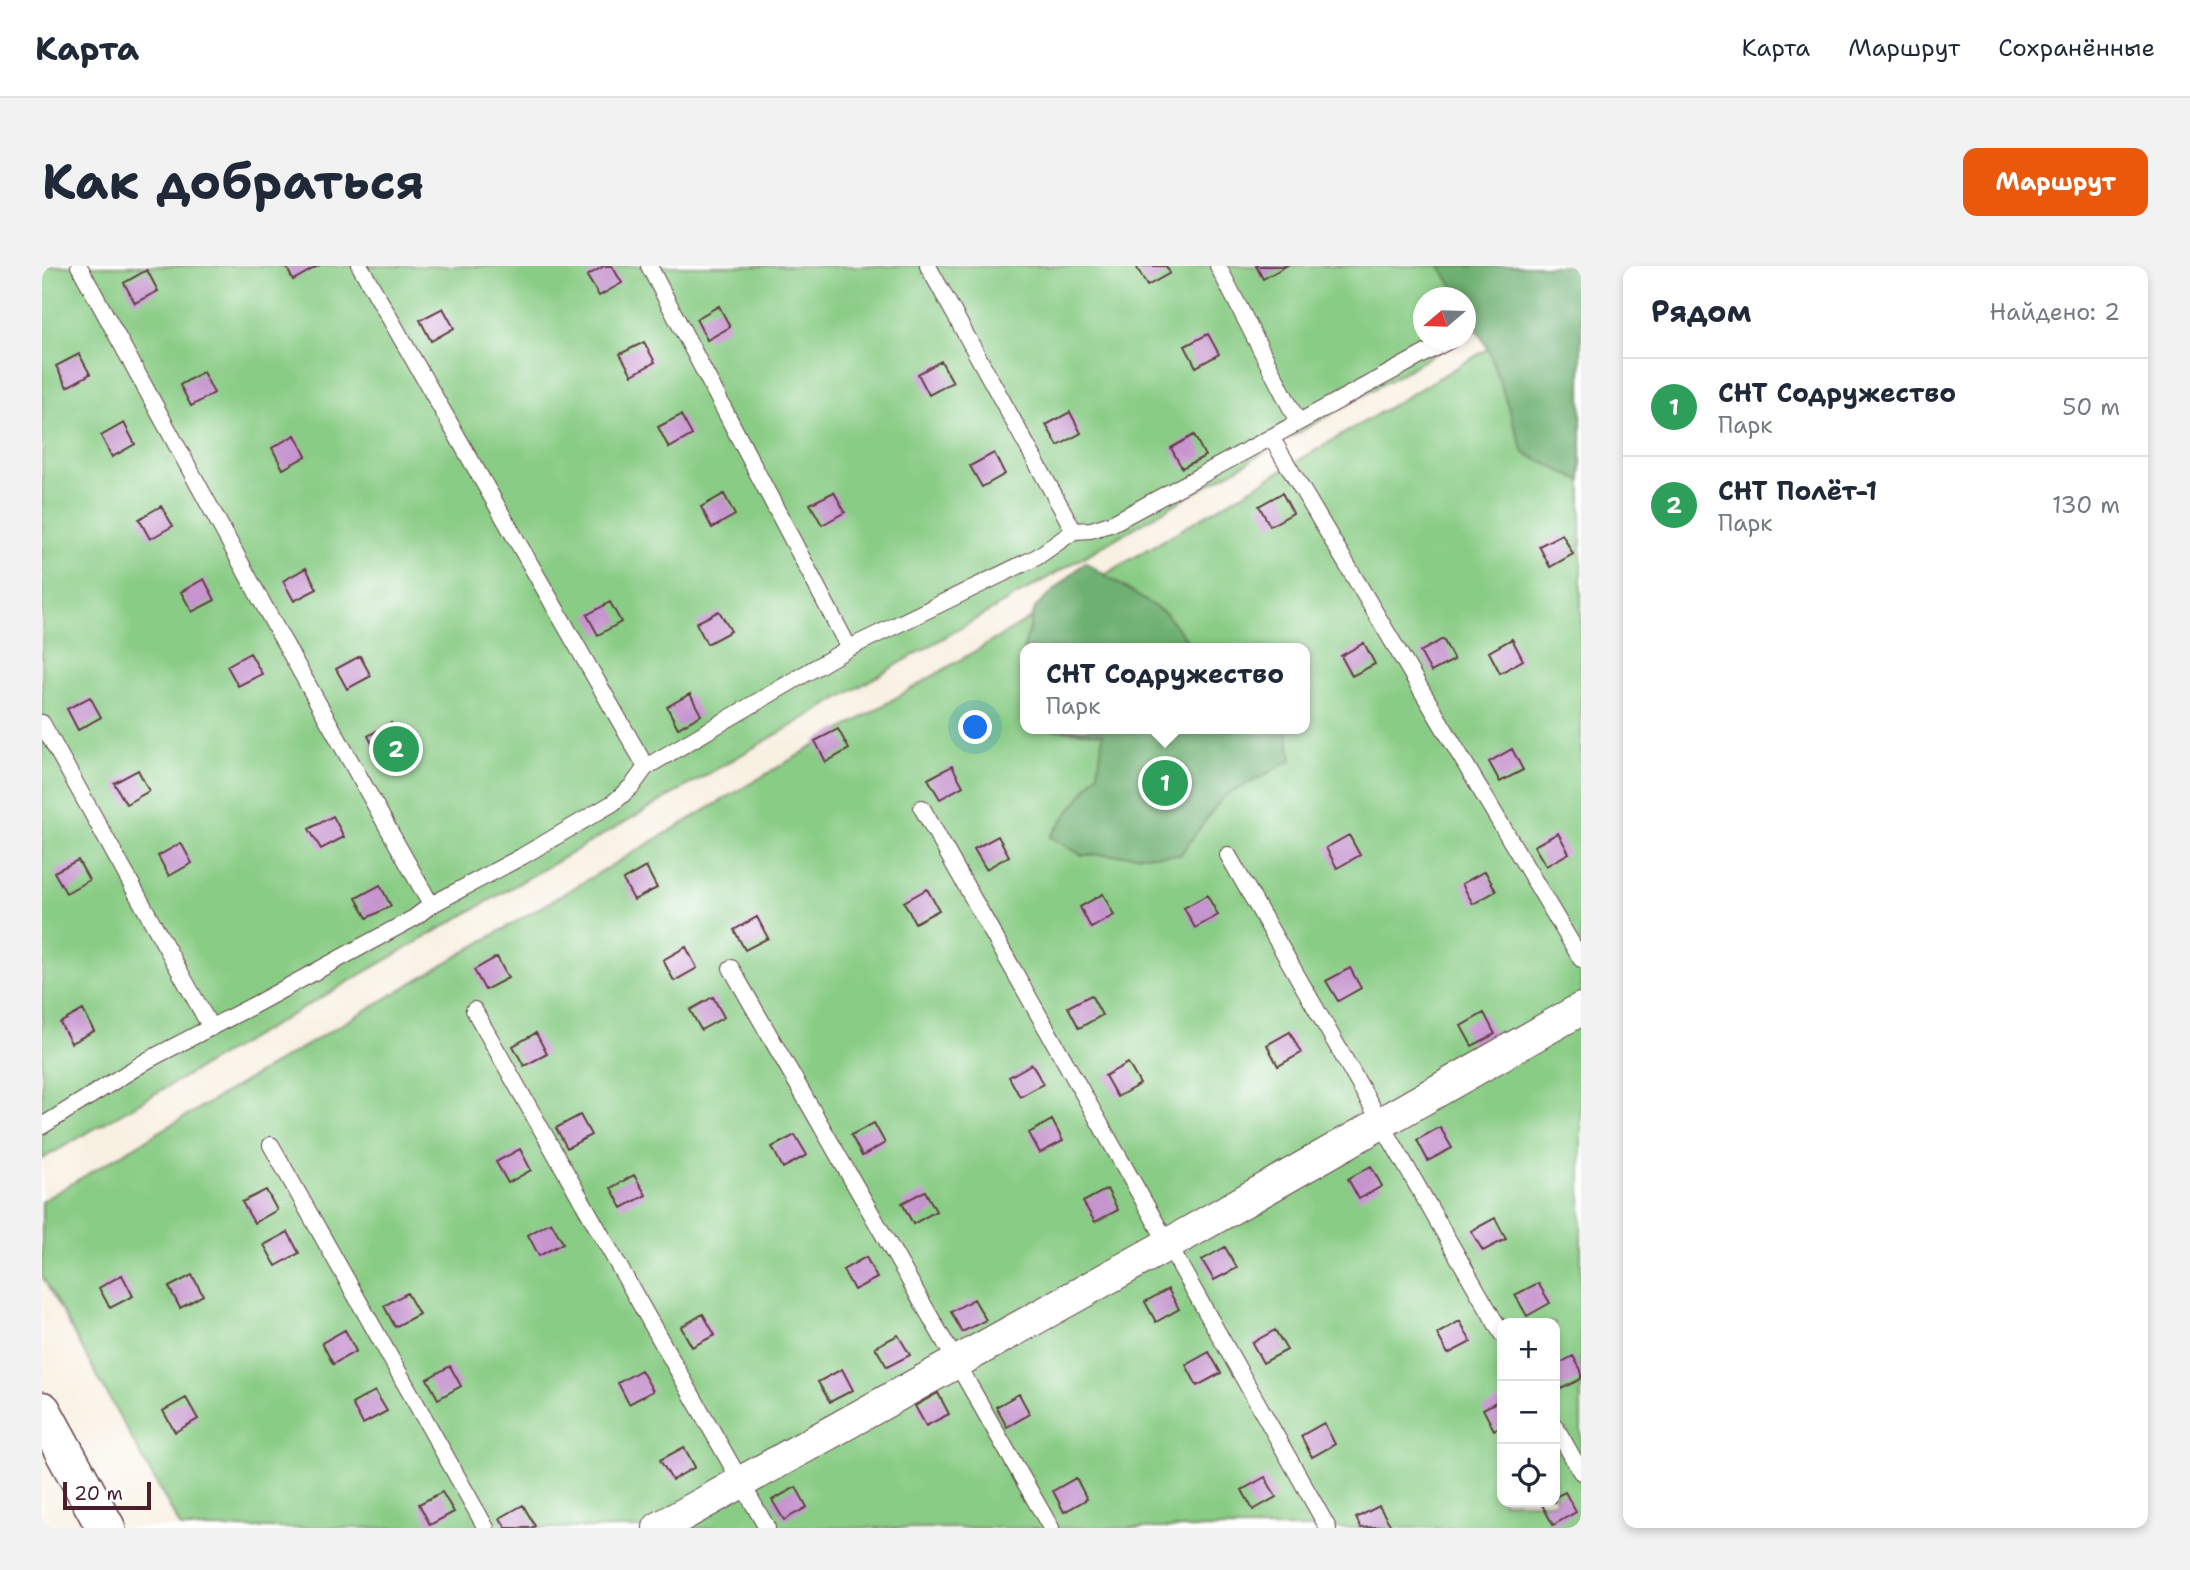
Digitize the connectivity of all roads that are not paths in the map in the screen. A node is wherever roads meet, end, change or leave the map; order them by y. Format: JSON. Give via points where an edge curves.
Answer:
{"nodes":[{"id":1,"x":79,"y":266,"type":"edge"},
{"id":2,"x":360,"y":266,"type":"edge"},
{"id":3,"x":649,"y":266,"type":"edge"},
{"id":4,"x":928,"y":266,"type":"edge"},
{"id":5,"x":1218,"y":266,"type":"edge"},
{"id":6,"x":1431,"y":350,"type":"edge"},
{"id":7,"x":1298,"y":422,"type":"junction"},
{"id":8,"x":1271,"y":437,"type":"junction"},
{"id":9,"x":1074,"y":531,"type":"junction"},
{"id":10,"x":849,"y":648,"type":"junction"},
{"id":11,"x":42,"y":723,"type":"edge"},
{"id":12,"x":646,"y":767,"type":"junction"},
{"id":13,"x":922,"y":808,"type":"dead end"},
{"id":14,"x":1228,"y":855,"type":"dead end"},
{"id":15,"x":431,"y":905,"type":"junction"},
{"id":16,"x":1581,"y":959,"type":"edge"},
{"id":17,"x":731,"y":968,"type":"dead end"},
{"id":18,"x":1581,"y":1009,"type":"edge"},
{"id":19,"x":474,"y":1010,"type":"dead end"},
{"id":20,"x":211,"y":1028,"type":"junction"},
{"id":21,"x":1381,"y":1122,"type":"junction"},
{"id":22,"x":42,"y":1126,"type":"edge"},
{"id":23,"x":271,"y":1145,"type":"dead end"},
{"id":24,"x":1167,"y":1245,"type":"junction"},
{"id":25,"x":1497,"y":1325,"type":"edge"},
{"id":26,"x":955,"y":1363,"type":"junction"},
{"id":27,"x":42,"y":1411,"type":"edge"},
{"id":28,"x":1560,"y":1435,"type":"edge"},
{"id":29,"x":1581,"y":1472,"type":"edge"},
{"id":30,"x":741,"y":1484,"type":"junction"},
{"id":31,"x":106,"y":1528,"type":"edge"},
{"id":32,"x":486,"y":1528,"type":"edge"},
{"id":33,"x":659,"y":1528,"type":"edge"},
{"id":34,"x":767,"y":1528,"type":"edge"},
{"id":35,"x":1051,"y":1528,"type":"edge"},
{"id":36,"x":1328,"y":1528,"type":"edge"}],
"edges":[{"from":1,"to":15,"type":"lane"},
{"from":2,"to":12,"type":"lane"},
{"from":3,"to":10,"type":"lane"},
{"from":4,"to":9,"type":"lane"},
{"from":5,"to":7,"type":"lane"},
{"from":6,"to":7,"type":"lane"},
{"from":7,"to":8,"type":"lane"},
{"from":8,"to":9,"type":"lane","via":[[1113,523]]},
{"from":8,"to":16,"type":"lane"},
{"from":9,"to":10,"type":"lane","via":[[1037,557]]},
{"from":10,"to":12,"type":"lane"},
{"from":11,"to":20,"type":"lane"},
{"from":12,"to":15,"type":"lane","via":[[612,803]]},
{"from":13,"to":24,"type":"lane"},
{"from":14,"to":21,"type":"lane"},
{"from":15,"to":20,"type":"lane"},
{"from":17,"to":26,"type":"lane"},
{"from":18,"to":21,"type":"street"},
{"from":19,"to":30,"type":"lane"},
{"from":20,"to":22,"type":"lane","via":[[148,1059]]},
{"from":21,"to":24,"type":"street"},
{"from":21,"to":25,"type":"lane"},
{"from":23,"to":32,"type":"lane"},
{"from":24,"to":26,"type":"street"},
{"from":24,"to":36,"type":"lane"},
{"from":26,"to":30,"type":"street"},
{"from":26,"to":35,"type":"lane"},
{"from":27,"to":31,"type":"street"},
{"from":28,"to":29,"type":"lane"},
{"from":30,"to":33,"type":"street"},
{"from":30,"to":34,"type":"lane"}]}
